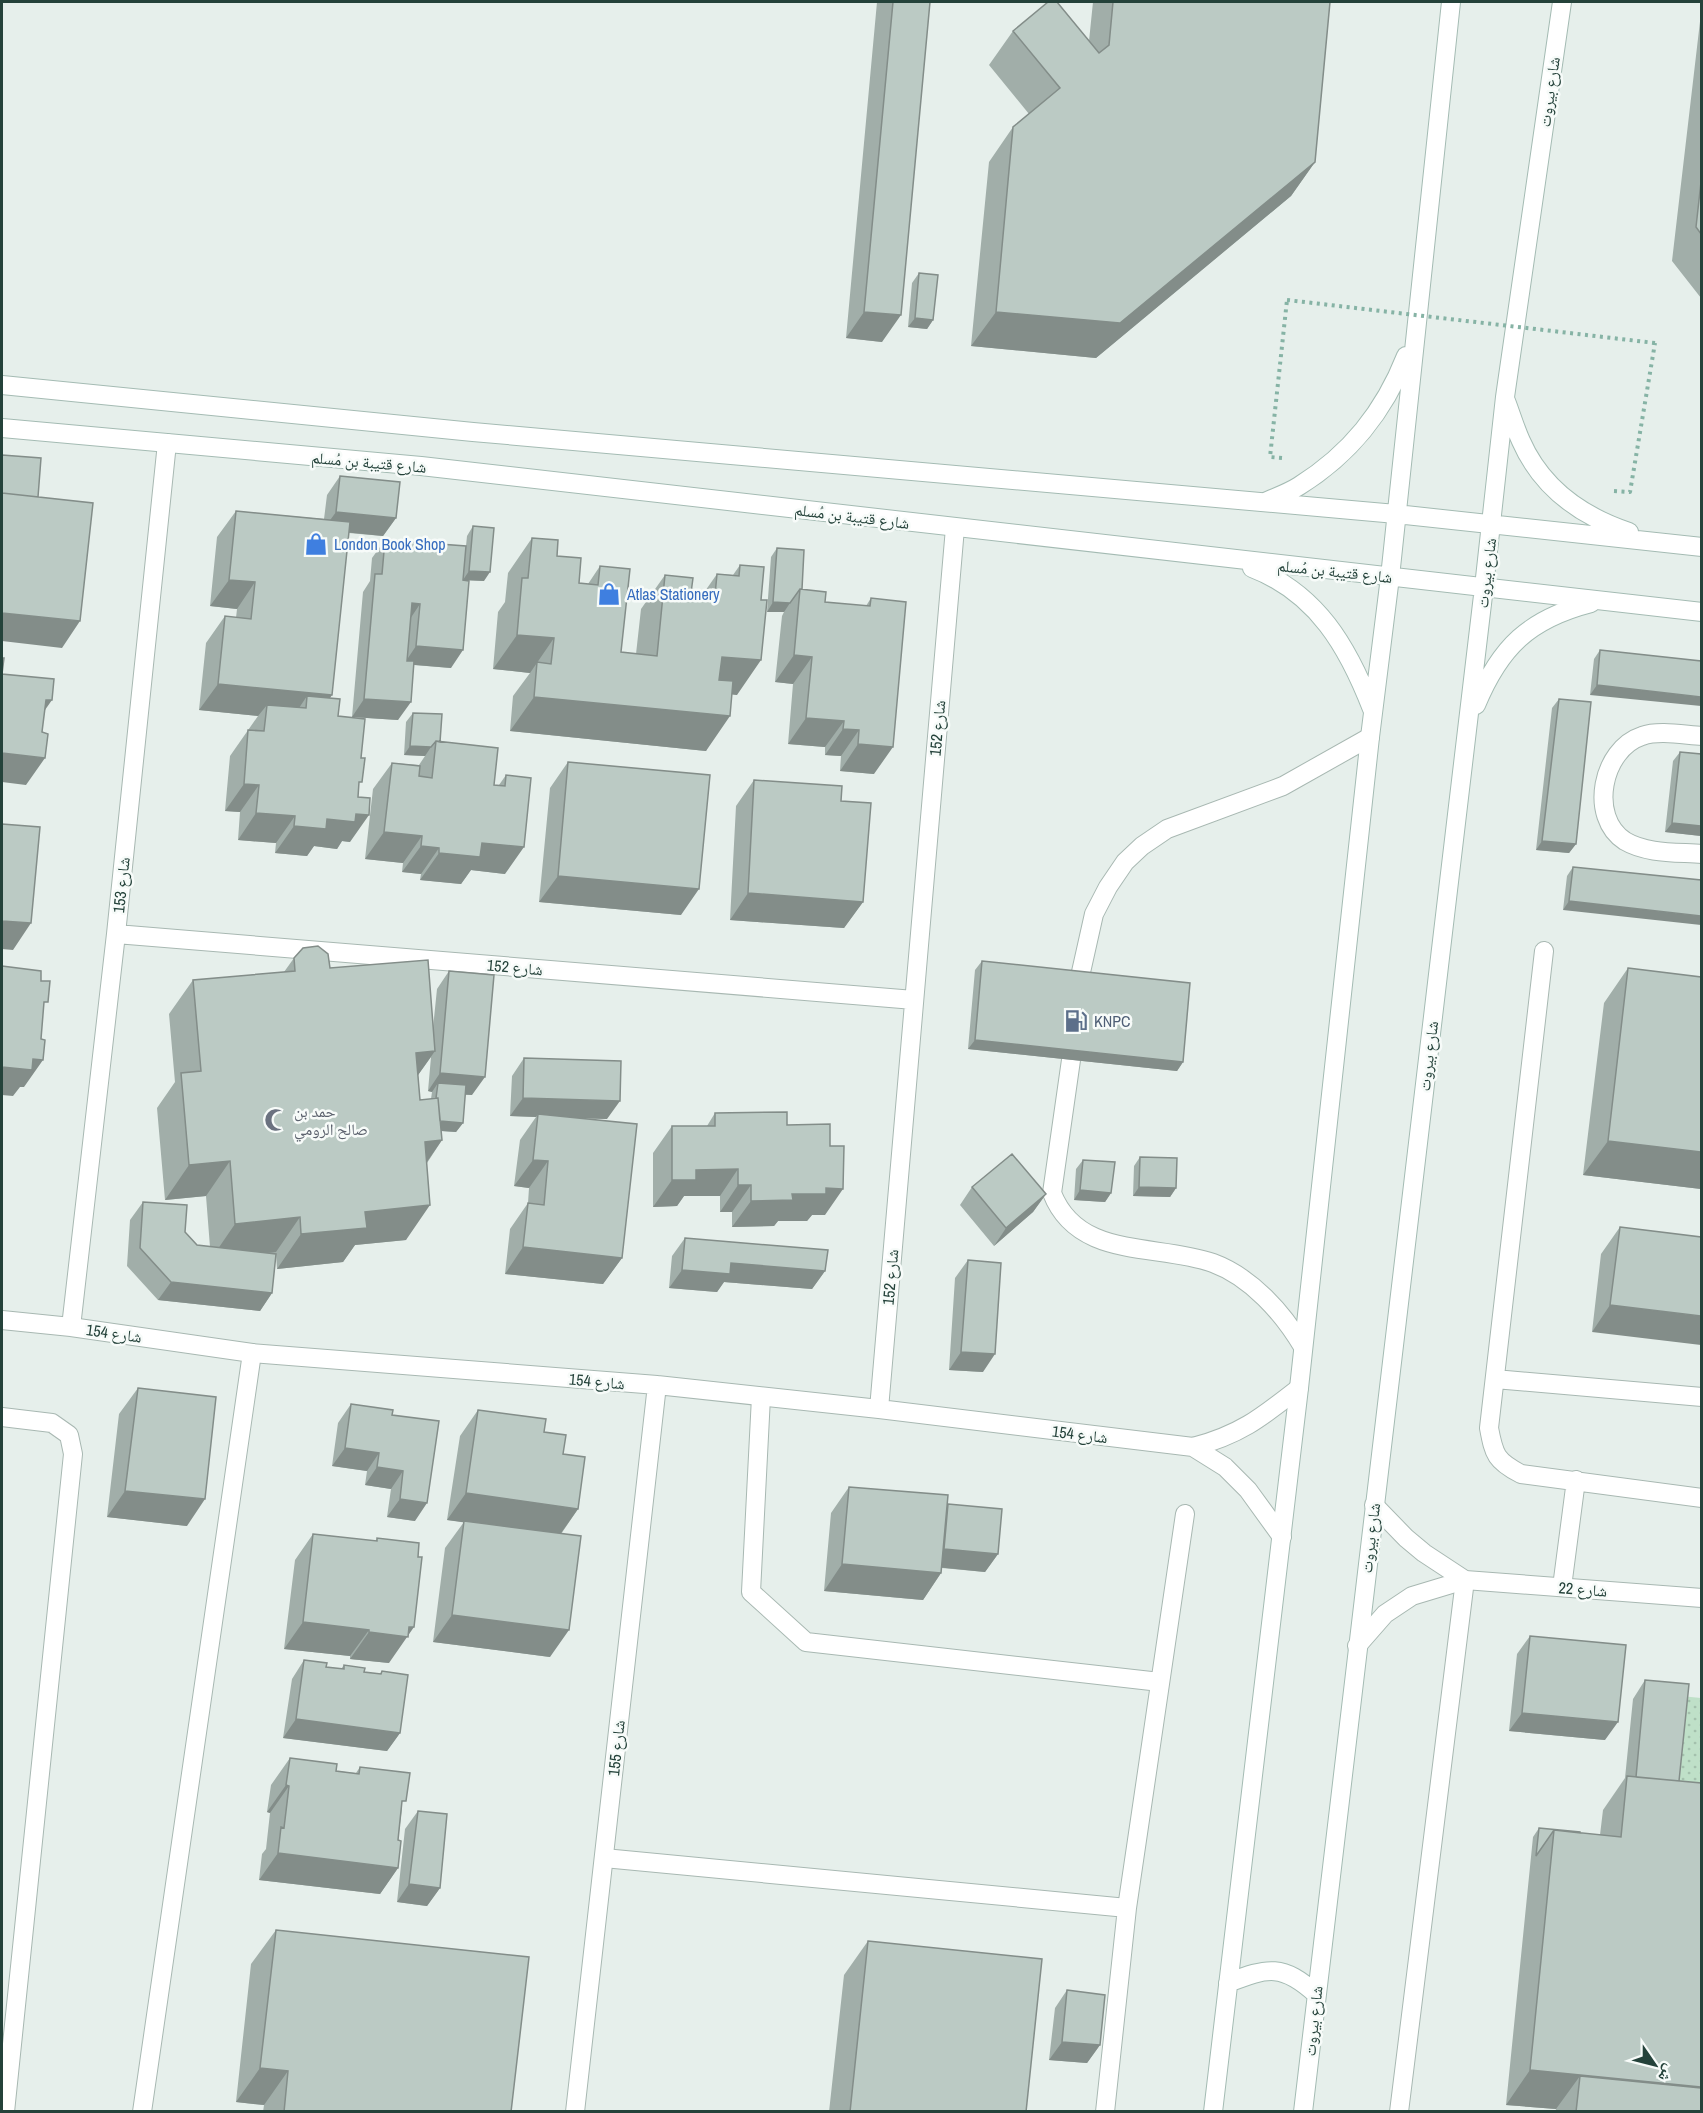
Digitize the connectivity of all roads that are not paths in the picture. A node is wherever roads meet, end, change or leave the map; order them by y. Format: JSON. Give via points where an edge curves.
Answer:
{"nodes":[{"id":1,"x":1451,"y":2,"type":"edge"},
{"id":2,"x":1562,"y":2,"type":"edge"},
{"id":3,"x":1415,"y":332,"type":"junction"},
{"id":4,"x":2,"y":385,"type":"edge"},
{"id":5,"x":1505,"y":397,"type":"junction"},
{"id":6,"x":2,"y":428,"type":"edge"},
{"id":7,"x":167,"y":443,"type":"junction"},
{"id":8,"x":1265,"y":502,"type":"junction"},
{"id":9,"x":1396,"y":514,"type":"junction"},
{"id":10,"x":1492,"y":525,"type":"junction"},
{"id":11,"x":955,"y":528,"type":"junction"},
{"id":12,"x":1662,"y":542,"type":"junction"},
{"id":13,"x":1701,"y":546,"type":"edge"},
{"id":14,"x":1228,"y":559,"type":"junction"},
{"id":15,"x":1390,"y":577,"type":"junction"},
{"id":16,"x":1484,"y":587,"type":"junction"},
{"id":17,"x":1601,"y":600,"type":"junction"},
{"id":18,"x":1701,"y":612,"type":"edge"},
{"id":19,"x":1374,"y":712,"type":"junction"},
{"id":20,"x":1467,"y":726,"type":"junction"},
{"id":21,"x":1701,"y":736,"type":"edge"},
{"id":22,"x":1370,"y":737,"type":"junction"},
{"id":23,"x":1701,"y":854,"type":"edge"},
{"id":24,"x":116,"y":934,"type":"junction"},
{"id":25,"x":1544,"y":951,"type":"dead end"},
{"id":26,"x":1079,"y":981,"type":"edge"},
{"id":27,"x":914,"y":1000,"type":"junction"},
{"id":28,"x":1071,"y":1060,"type":"edge"},
{"id":29,"x":2,"y":1320,"type":"edge"},
{"id":30,"x":71,"y":1327,"type":"junction"},
{"id":31,"x":1303,"y":1347,"type":"junction"},
{"id":32,"x":252,"y":1353,"type":"junction"},
{"id":33,"x":1495,"y":1379,"type":"junction"},
{"id":34,"x":657,"y":1386,"type":"junction"},
{"id":35,"x":1299,"y":1388,"type":"junction"},
{"id":36,"x":761,"y":1396,"type":"junction"},
{"id":37,"x":1701,"y":1397,"type":"edge"},
{"id":38,"x":879,"y":1409,"type":"junction"},
{"id":39,"x":2,"y":1417,"type":"edge"},
{"id":40,"x":1193,"y":1447,"type":"junction"},
{"id":41,"x":1576,"y":1480,"type":"junction"},
{"id":42,"x":1701,"y":1498,"type":"edge"},
{"id":43,"x":1374,"y":1505,"type":"junction"},
{"id":44,"x":1185,"y":1514,"type":"dead end"},
{"id":45,"x":1281,"y":1537,"type":"junction"},
{"id":46,"x":1465,"y":1580,"type":"junction"},
{"id":47,"x":1562,"y":1587,"type":"junction"},
{"id":48,"x":1701,"y":1598,"type":"edge"},
{"id":49,"x":1357,"y":1646,"type":"junction"},
{"id":50,"x":1160,"y":1682,"type":"junction"},
{"id":51,"x":604,"y":1858,"type":"junction"},
{"id":52,"x":1126,"y":1908,"type":"junction"},
{"id":53,"x":1228,"y":1983,"type":"junction"},
{"id":54,"x":1316,"y":1994,"type":"junction"},
{"id":55,"x":5,"y":2112,"type":"edge"},
{"id":56,"x":141,"y":2112,"type":"edge"},
{"id":57,"x":575,"y":2112,"type":"edge"},
{"id":58,"x":1105,"y":2112,"type":"edge"},
{"id":59,"x":1213,"y":2112,"type":"edge"},
{"id":60,"x":1303,"y":2112,"type":"edge"},
{"id":61,"x":1399,"y":2112,"type":"edge"}],
"edges":[{"from":1,"to":3,"type":"street"},
{"from":2,"to":5,"type":"street","name":"شارع بيروت"},
{"from":3,"to":8,"type":"street","via":[[1397,381],[1377,415],[1358,437],[1298,486]]},
{"from":3,"to":9,"type":"street"},
{"from":4,"to":8,"type":"street","via":[[473,432]]},
{"from":5,"to":10,"type":"street","name":"شارع بيروت"},
{"from":5,"to":12,"type":"street","via":[[1521,442],[1562,497],[1586,515]]},
{"from":6,"to":7,"type":"street","name":"شارع قتيبة بن مُسلم"},
{"from":7,"to":11,"type":"street","name":"شارع قتيبة بن مُسلم","via":[[421,466]]},
{"from":7,"to":24,"type":"street","name":"شارع 153"},
{"from":8,"to":9,"type":"street"},
{"from":9,"to":10,"type":"street"},
{"from":9,"to":15,"type":"street"},
{"from":10,"to":12,"type":"street"},
{"from":10,"to":16,"type":"street","name":"شارع بيروت"},
{"from":11,"to":14,"type":"street","name":"شارع قتيبة بن مُسلم"},
{"from":11,"to":27,"type":"street","name":"شارع 152"},
{"from":12,"to":13,"type":"street"},
{"from":14,"to":15,"type":"street","name":"شارع قتيبة بن مُسلم"},
{"from":14,"to":19,"type":"street","via":[[1272,576],[1318,613],[1353,665]]},
{"from":15,"to":16,"type":"street","name":"شارع قتيبة بن مُسلم"},
{"from":15,"to":19,"type":"street"},
{"from":16,"to":17,"type":"street","name":"شارع قتيبة بن مُسلم"},
{"from":16,"to":20,"type":"street","name":"شارع بيروت"},
{"from":17,"to":18,"type":"street","name":"شارع قتيبة بن مُسلم"},
{"from":17,"to":20,"type":"street","via":[[1547,618],[1509,648],[1488,676]]},
{"from":19,"to":22,"type":"street"},
{"from":20,"to":43,"type":"street","name":"شارع بيروت"},
{"from":21,"to":23,"type":"street","via":[[1642,735],[1631,742],[1610,764],[1604,799],[1609,826],[1626,841],[1655,851]]},
{"from":22,"to":26,"type":"street","via":[[1283,786],[1167,829],[1142,846],[1108,886],[1094,914]]},
{"from":22,"to":31,"type":"street"},
{"from":24,"to":27,"type":"street","name":"شارع 152"},
{"from":24,"to":30,"type":"street","name":"شارع 153"},
{"from":25,"to":33,"type":"street"},
{"from":27,"to":38,"type":"street","name":"شارع 152"},
{"from":28,"to":31,"type":"street","via":[[1052,1193],[1066,1219],[1106,1242],[1191,1257],[1241,1278],[1289,1324]]},
{"from":29,"to":30,"type":"street","name":"شارع 154"},
{"from":30,"to":32,"type":"street","name":"شارع 154"},
{"from":31,"to":35,"type":"street"},
{"from":32,"to":34,"type":"street","name":"شارع 154"},
{"from":32,"to":56,"type":"street"},
{"from":33,"to":37,"type":"street"},
{"from":33,"to":41,"type":"street","via":[[1489,1428],[1493,1449],[1503,1465],[1521,1474]]},
{"from":34,"to":36,"type":"street","name":"شارع 154"},
{"from":34,"to":51,"type":"street","name":"شارع 155"},
{"from":35,"to":40,"type":"street","name":"شارع 154","via":[[1242,1429]]},
{"from":35,"to":45,"type":"street"},
{"from":36,"to":38,"type":"street","name":"شارع 154"},
{"from":36,"to":50,"type":"street","via":[[751,1592],[806,1642]]},
{"from":38,"to":40,"type":"street","name":"شارع 154"},
{"from":39,"to":55,"type":"street","via":[[52,1423],[69,1435],[74,1454]]},
{"from":40,"to":45,"type":"street","name":"شارع 154","via":[[1225,1467],[1248,1490]]},
{"from":41,"to":42,"type":"street"},
{"from":41,"to":47,"type":"street"},
{"from":43,"to":46,"type":"street","name":"شارع 22","via":[[1424,1553]]},
{"from":43,"to":49,"type":"street","name":"شارع بيروت"},
{"from":44,"to":50,"type":"street"},
{"from":45,"to":53,"type":"street"},
{"from":46,"to":47,"type":"street","name":"شارع 22"},
{"from":46,"to":49,"type":"street","name":"شارع 22","via":[[1412,1596],[1385,1614]]},
{"from":46,"to":61,"type":"street"},
{"from":47,"to":48,"type":"street","name":"شارع 22"},
{"from":49,"to":54,"type":"street","name":"شارع بيروت"},
{"from":50,"to":52,"type":"street"},
{"from":51,"to":52,"type":"street"},
{"from":51,"to":57,"type":"street","name":"شارع 155"},
{"from":52,"to":58,"type":"street"},
{"from":53,"to":54,"type":"street","via":[[1275,1970],[1299,1978]]},
{"from":53,"to":59,"type":"street"},
{"from":54,"to":60,"type":"street","name":"شارع بيروت"}]}
